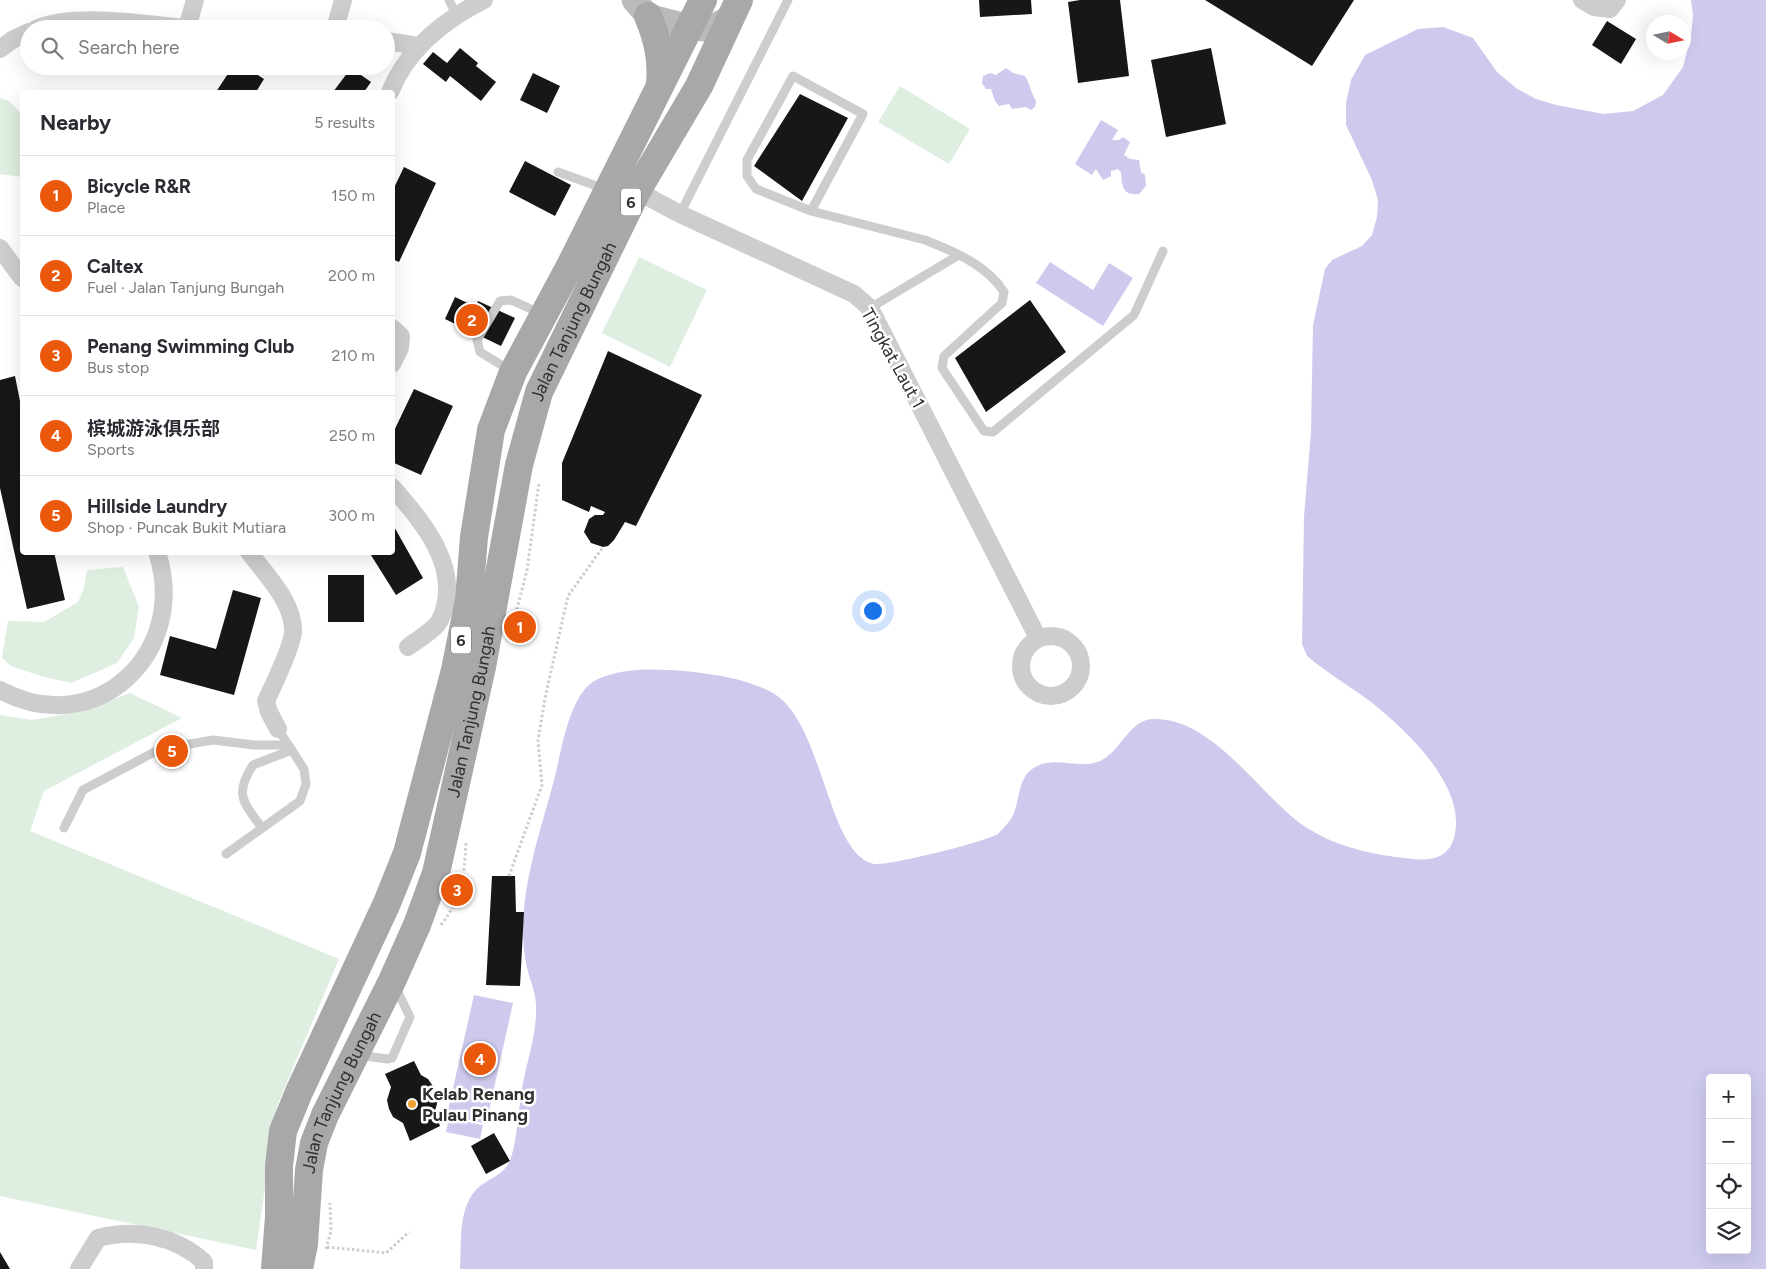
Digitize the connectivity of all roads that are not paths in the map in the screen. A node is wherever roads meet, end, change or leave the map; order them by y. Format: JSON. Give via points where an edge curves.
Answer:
{"nodes":[{"id":1,"x":195,"y":0,"type":"edge"},
{"id":2,"x":343,"y":0,"type":"edge"},
{"id":3,"x":449,"y":0,"type":"edge"},
{"id":4,"x":484,"y":0,"type":"edge"},
{"id":5,"x":703,"y":0,"type":"edge"},
{"id":6,"x":788,"y":0,"type":"edge"},
{"id":7,"x":1582,"y":0,"type":"edge"},
{"id":8,"x":1616,"y":0,"type":"edge"},
{"id":9,"x":641,"y":8,"type":"edge"},
{"id":10,"x":735,"y":8,"type":"edge"},
{"id":11,"x":457,"y":16,"type":"junction"},
{"id":12,"x":193,"y":20,"type":"edge"},
{"id":13,"x":337,"y":20,"type":"edge"},
{"id":14,"x":690,"y":27,"type":"junction"},
{"id":15,"x":20,"y":36,"type":"edge"},
{"id":16,"x":395,"y":42,"type":"edge"},
{"id":17,"x":419,"y":46,"type":"junction"},
{"id":18,"x":0,"y":49,"type":"edge"},
{"id":19,"x":659,"y":88,"type":"junction"},
{"id":20,"x":391,"y":90,"type":"edge"},
{"id":21,"x":558,"y":172,"type":"dead end"},
{"id":22,"x":608,"y":191,"type":"junction"},
{"id":23,"x":637,"y":191,"type":"junction"},
{"id":24,"x":811,"y":211,"type":"junction"},
{"id":25,"x":680,"y":214,"type":"junction"},
{"id":26,"x":0,"y":248,"type":"edge"},
{"id":27,"x":1163,"y":251,"type":"dead end"},
{"id":28,"x":959,"y":255,"type":"junction"},
{"id":29,"x":20,"y":275,"type":"edge"},
{"id":30,"x":870,"y":308,"type":"junction"},
{"id":31,"x":543,"y":314,"type":"junction"},
{"id":32,"x":395,"y":331,"type":"edge"},
{"id":33,"x":395,"y":358,"type":"edge"},
{"id":34,"x":513,"y":372,"type":"junction"},
{"id":35,"x":395,"y":491,"type":"edge"},
{"id":36,"x":158,"y":555,"type":"edge"},
{"id":37,"x":251,"y":555,"type":"edge"},
{"id":38,"x":1038,"y":638,"type":"dead end"},
{"id":39,"x":408,"y":647,"type":"dead end"},
{"id":40,"x":0,"y":690,"type":"edge"},
{"id":41,"x":278,"y":730,"type":"joint"},
{"id":42,"x":290,"y":747,"type":"junction"},
{"id":43,"x":64,"y":828,"type":"dead end"},
{"id":44,"x":262,"y":828,"type":"junction"},
{"id":45,"x":226,"y":854,"type":"dead end"},
{"id":46,"x":79,"y":1269,"type":"edge"},
{"id":47,"x":204,"y":1269,"type":"edge"},
{"id":48,"x":275,"y":1269,"type":"edge"},
{"id":49,"x":299,"y":1269,"type":"edge"}],
"edges":[{"from":1,"to":12,"type":"street"},
{"from":2,"to":13,"type":"street"},
{"from":3,"to":11,"type":"lane"},
{"from":4,"to":11,"type":"street"},
{"from":5,"to":14,"type":"main road","name":"Jalan Tanjung Bungah","number":"6"},
{"from":6,"to":25,"type":"lane"},
{"from":7,"to":8,"type":"street","via":[[1594,8],[1610,9]]},
{"from":9,"to":14,"type":"street"},
{"from":9,"to":19,"type":"main road","via":[[658,40],[662,61]]},
{"from":10,"to":14,"type":"street","via":[[711,28]]},
{"from":10,"to":23,"type":"main road","name":"Jalan Tanjung Bungah","number":"6","via":[[698,86]]},
{"from":11,"to":17,"type":"street"},
{"from":14,"to":19,"type":"main road","name":"Jalan Tanjung Bungah","number":"6"},
{"from":15,"to":18,"type":"street"},
{"from":16,"to":17,"type":"street"},
{"from":17,"to":20,"type":"street","via":[[404,64]]},
{"from":19,"to":22,"type":"main road","name":"Jalan Tanjung Bungah","number":"6"},
{"from":21,"to":22,"type":"lane"},
{"from":22,"to":31,"type":"main road","name":"Jalan Tanjung Bungah","number":"6"},
{"from":23,"to":25,"type":"street","name":"Tingkat Laut 1"},
{"from":23,"to":49,"type":"main road","name":"Jalan Tanjung Bungah","number":"6","via":[[539,392],[519,465],[482,667],[436,873],[392,981],[314,1143]]},
{"from":24,"to":24,"type":"lane","via":[[863,114],[793,76],[747,160],[747,176],[756,189]]},
{"from":24,"to":28,"type":"lane","via":[[925,240]]},
{"from":25,"to":30,"type":"street","name":"Tingkat Laut 1","via":[[854,294]]},
{"from":26,"to":29,"type":"street"},
{"from":27,"to":28,"type":"lane","via":[[1134,315],[993,432],[984,431],[942,368],[944,356],[1002,303],[1004,292],[983,270]]},
{"from":28,"to":30,"type":"lane"},
{"from":30,"to":38,"type":"street","name":"Tingkat Laut 1"},
{"from":31,"to":34,"type":"main road","name":"Jalan Tanjung Bungah","number":"6"},
{"from":31,"to":34,"type":"lane","via":[[511,300],[500,301],[476,340],[480,352]]},
{"from":32,"to":33,"type":"street","via":[[401,336]]},
{"from":34,"to":48,"type":"main road","name":"Jalan Tanjung Bungah","number":"6","via":[[491,430],[475,528],[469,600],[455,670],[408,853],[283,1131]]},
{"from":35,"to":39,"type":"street","via":[[432,536],[443,559],[446,595],[439,621]]},
{"from":36,"to":40,"type":"street","via":[[163,570],[163,612],[148,653],[127,679],[114,690],[93,700],[67,706],[34,703]]},
{"from":37,"to":41,"type":"street","via":[[281,594],[292,617],[293,634],[266,701]]},
{"from":41,"to":42,"type":"lane"},
{"from":42,"to":43,"type":"lane","via":[[213,740],[160,749],[83,790]]},
{"from":42,"to":44,"type":"lane","via":[[304,769],[306,784],[300,801]]},
{"from":42,"to":44,"type":"lane","via":[[253,765],[241,789],[244,804]]},
{"from":44,"to":45,"type":"lane"},
{"from":46,"to":47,"type":"street","via":[[98,1238],[140,1234],[184,1247],[204,1262]]}]}
